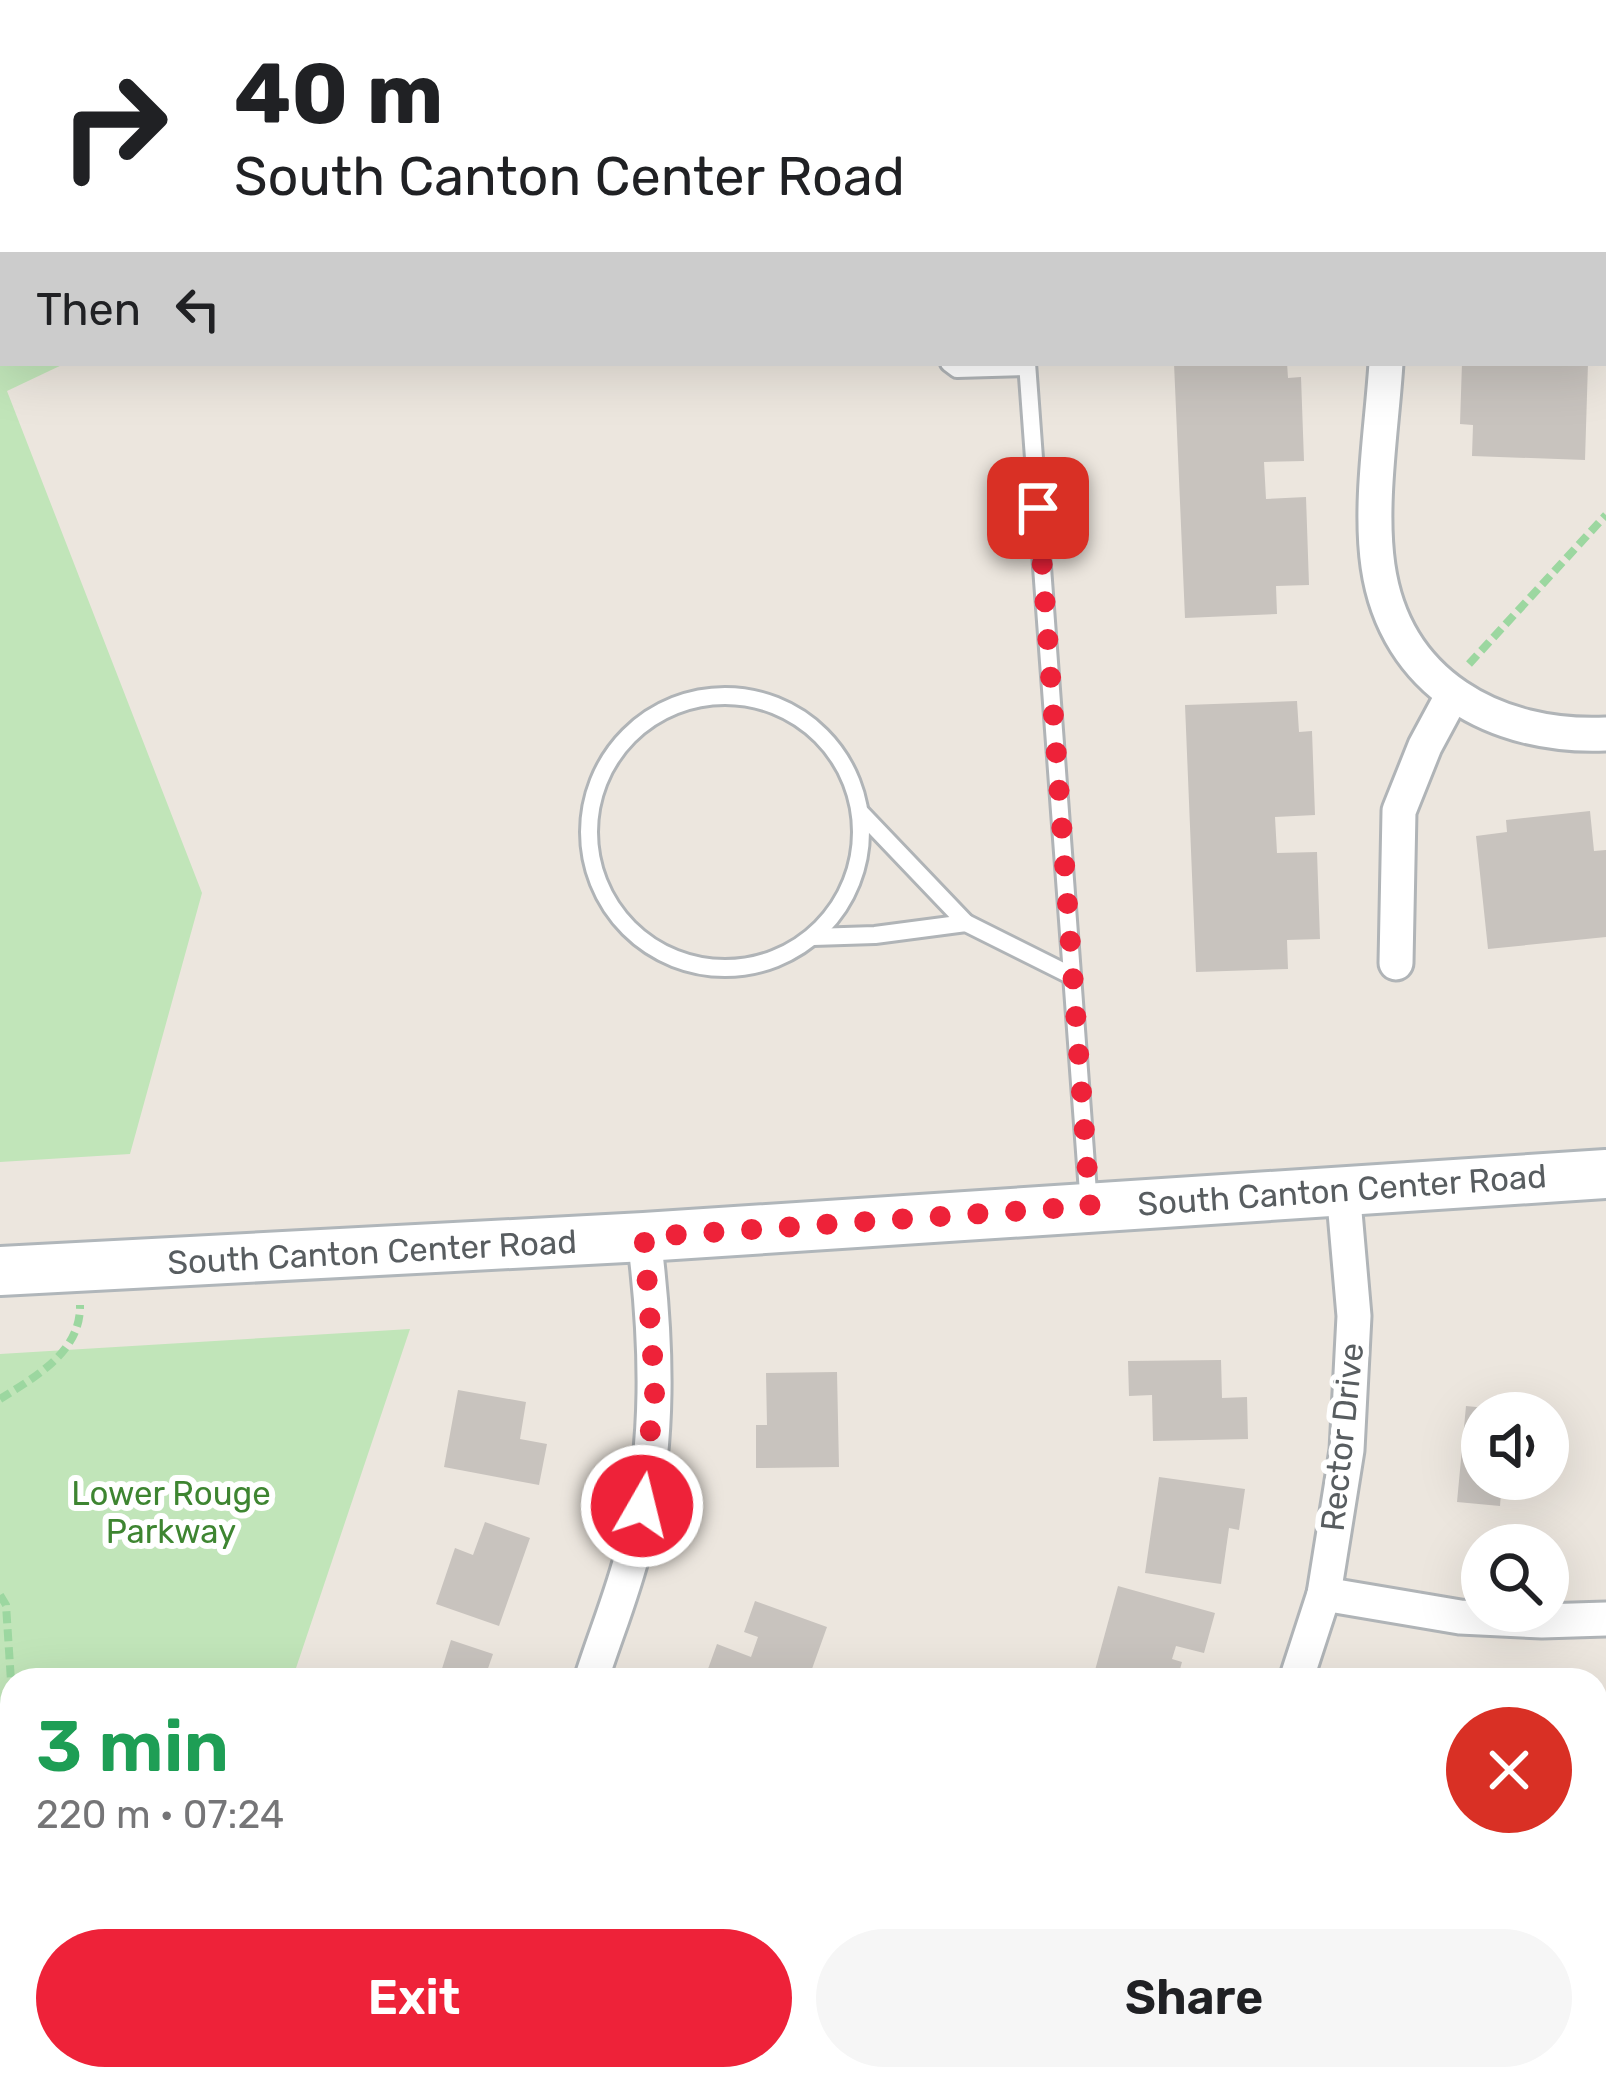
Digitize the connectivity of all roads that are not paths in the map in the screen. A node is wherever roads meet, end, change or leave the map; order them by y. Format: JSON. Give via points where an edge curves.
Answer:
{"nodes":[{"id":1,"x":953,"y":366,"type":"edge"},
{"id":2,"x":1010,"y":366,"type":"edge"},
{"id":3,"x":1027,"y":366,"type":"edge"},
{"id":4,"x":1386,"y":366,"type":"edge"},
{"id":5,"x":1453,"y":694,"type":"junction"},
{"id":6,"x":1606,"y":734,"type":"edge"},
{"id":7,"x":860,"y":813,"type":"junction"},
{"id":8,"x":966,"y":922,"type":"junction"},
{"id":9,"x":813,"y":937,"type":"junction"},
{"id":10,"x":1396,"y":963,"type":"dead end"},
{"id":11,"x":1072,"y":976,"type":"junction"},
{"id":12,"x":1606,"y":1174,"type":"edge"},
{"id":13,"x":1343,"y":1189,"type":"junction"},
{"id":14,"x":1090,"y":1206,"type":"junction"},
{"id":15,"x":644,"y":1237,"type":"junction"},
{"id":16,"x":0,"y":1271,"type":"edge"},
{"id":17,"x":1324,"y":1594,"type":"junction"},
{"id":18,"x":1606,"y":1619,"type":"edge"},
{"id":19,"x":595,"y":1668,"type":"edge"},
{"id":20,"x":1300,"y":1668,"type":"edge"}],
"edges":[{"from":1,"to":2,"type":"lane"},
{"from":3,"to":11,"type":"lane"},
{"from":4,"to":5,"type":"street","via":[[1378,567],[1406,640]]},
{"from":5,"to":6,"type":"street","via":[[1536,731]]},
{"from":5,"to":10,"type":"street","via":[[1399,811]]},
{"from":7,"to":8,"type":"lane"},
{"from":7,"to":9,"type":"lane","via":[[859,859],[843,902]]},
{"from":7,"to":9,"type":"lane","via":[[847,769],[819,732],[781,707],[737,695],[691,699],[649,717],[616,748],[595,788],[588,832],[595,876],[616,915],[648,946],[688,964],[733,969],[776,960]]},
{"from":8,"to":9,"type":"lane"},
{"from":8,"to":11,"type":"lane"},
{"from":11,"to":14,"type":"lane"},
{"from":12,"to":13,"type":"main road","name":"South Canton Center Road"},
{"from":13,"to":14,"type":"main road","name":"South Canton Center Road"},
{"from":13,"to":17,"type":"street","name":"Rector Drive","via":[[1354,1316],[1347,1450]]},
{"from":14,"to":15,"type":"main road","name":"South Canton Center Road"},
{"from":15,"to":16,"type":"main road","name":"South Canton Center Road"},
{"from":15,"to":19,"type":"street","via":[[655,1389],[650,1465],[635,1547]]},
{"from":17,"to":18,"type":"street","via":[[1460,1617]]},
{"from":17,"to":20,"type":"street","name":"Rector Drive"}]}
